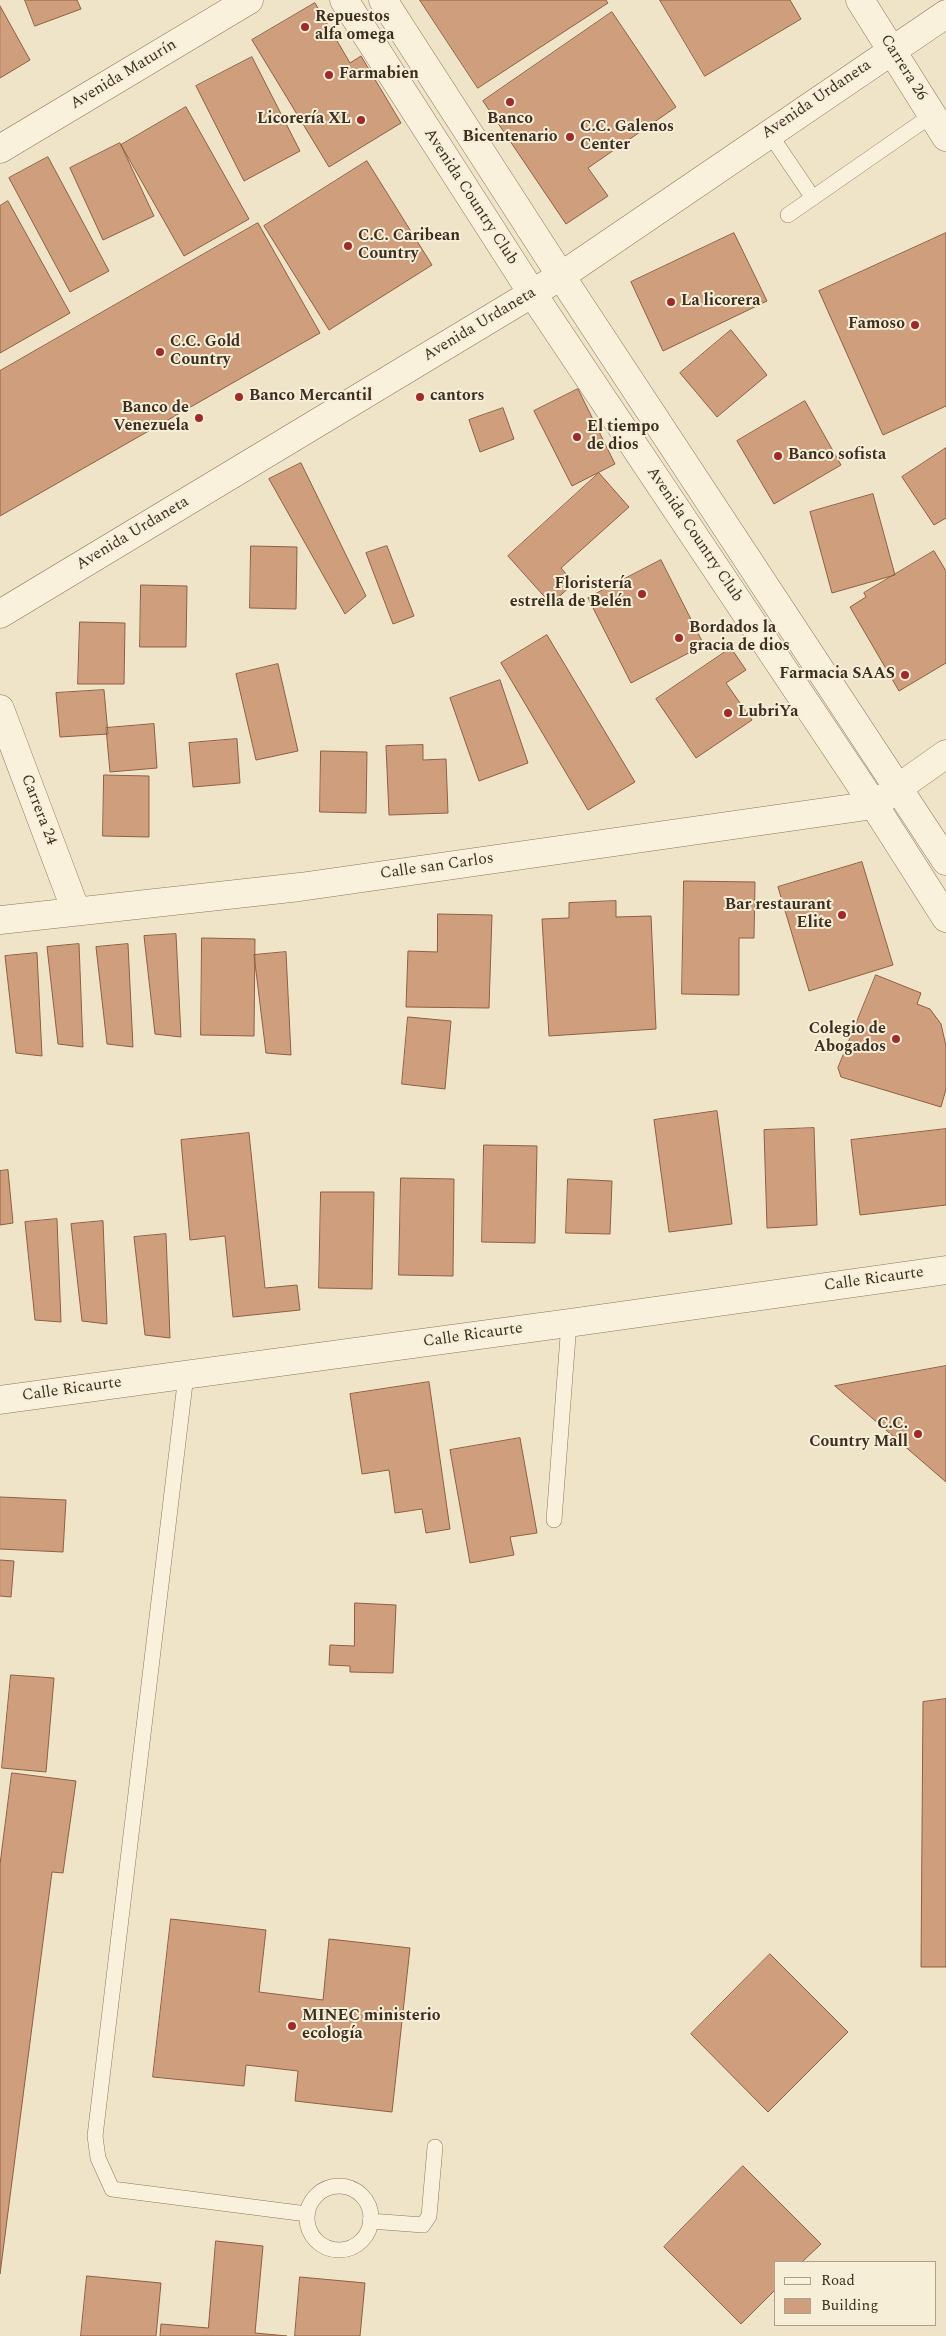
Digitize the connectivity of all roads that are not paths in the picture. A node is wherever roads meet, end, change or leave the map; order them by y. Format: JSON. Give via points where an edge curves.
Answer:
{"nodes":[{"id":1,"x":249,"y":0,"type":"edge"},
{"id":2,"x":344,"y":0,"type":"edge"},
{"id":3,"x":383,"y":0,"type":"edge"},
{"id":4,"x":860,"y":0,"type":"edge"},
{"id":5,"x":946,"y":14,"type":"edge"},
{"id":6,"x":891,"y":49,"type":"junction"},
{"id":7,"x":939,"y":126,"type":"edge"},
{"id":8,"x":769,"y":133,"type":"junction"},
{"id":9,"x":0,"y":149,"type":"edge"},
{"id":10,"x":812,"y":198,"type":"junction"},
{"id":11,"x":788,"y":215,"type":"dead end"},
{"id":12,"x":561,"y":276,"type":"junction"},
{"id":13,"x":532,"y":293,"type":"junction"},
{"id":14,"x":0,"y":614,"type":"edge"},
{"id":15,"x":0,"y":709,"type":"edge"},
{"id":16,"x":946,"y":754,"type":"edge"},
{"id":17,"x":899,"y":788,"type":"junction"},
{"id":18,"x":874,"y":805,"type":"junction"},
{"id":19,"x":946,"y":860,"type":"edge"},
{"id":20,"x":76,"y":911,"type":"junction"},
{"id":21,"x":946,"y":918,"type":"edge"},
{"id":22,"x":0,"y":920,"type":"edge"},
{"id":23,"x":946,"y":1270,"type":"edge"},
{"id":24,"x":569,"y":1323,"type":"junction"},
{"id":25,"x":186,"y":1375,"type":"junction"},
{"id":26,"x":0,"y":1400,"type":"edge"},
{"id":27,"x":554,"y":1520,"type":"dead end"},
{"id":28,"x":435,"y":2148,"type":"dead end"},
{"id":29,"x":307,"y":2214,"type":"junction"},
{"id":30,"x":370,"y":2221,"type":"junction"}],
"edges":[{"from":1,"to":9,"type":"street","name":"Avenida Maturín"},
{"from":2,"to":13,"type":"street","name":"Avenida Country Club"},
{"from":3,"to":12,"type":"street","name":"Avenida Country Club"},
{"from":4,"to":6,"type":"street","name":"Carrera 26"},
{"from":5,"to":6,"type":"street","name":"Avenida Urdaneta"},
{"from":6,"to":7,"type":"street","name":"Carrera 26"},
{"from":6,"to":8,"type":"street","name":"Avenida Urdaneta"},
{"from":7,"to":10,"type":"lane"},
{"from":8,"to":10,"type":"lane"},
{"from":8,"to":12,"type":"street","name":"Avenida Urdaneta"},
{"from":10,"to":11,"type":"lane"},
{"from":12,"to":13,"type":"street","name":"Avenida Urdaneta"},
{"from":12,"to":17,"type":"street","name":"Avenida Country Club"},
{"from":13,"to":14,"type":"street","name":"Avenida Urdaneta"},
{"from":13,"to":18,"type":"street","name":"Avenida Country Club"},
{"from":15,"to":20,"type":"street","name":"Carrera 24"},
{"from":16,"to":17,"type":"street"},
{"from":17,"to":18,"type":"street"},
{"from":17,"to":19,"type":"street","name":"Avenida Country Club"},
{"from":18,"to":20,"type":"street","name":"Calle san Carlos","via":[[300,887]]},
{"from":18,"to":21,"type":"street","name":"Avenida Country Club"},
{"from":20,"to":22,"type":"street","name":"Calle san Carlos"},
{"from":23,"to":24,"type":"street","name":"Calle Ricaurte"},
{"from":24,"to":25,"type":"street","name":"Calle Ricaurte"},
{"from":24,"to":27,"type":"lane"},
{"from":25,"to":26,"type":"street","name":"Calle Ricaurte"},
{"from":25,"to":29,"type":"lane","via":[[95,2136],[98,2158],[112,2188]]},
{"from":28,"to":30,"type":"lane","via":[[429,2216],[423,2225]]},
{"from":29,"to":30,"type":"lane","via":[[320,2192],[347,2187],[367,2203]]},
{"from":29,"to":30,"type":"lane","via":[[311,2234],[317,2242],[335,2250],[355,2246],[368,2230]]}]}
